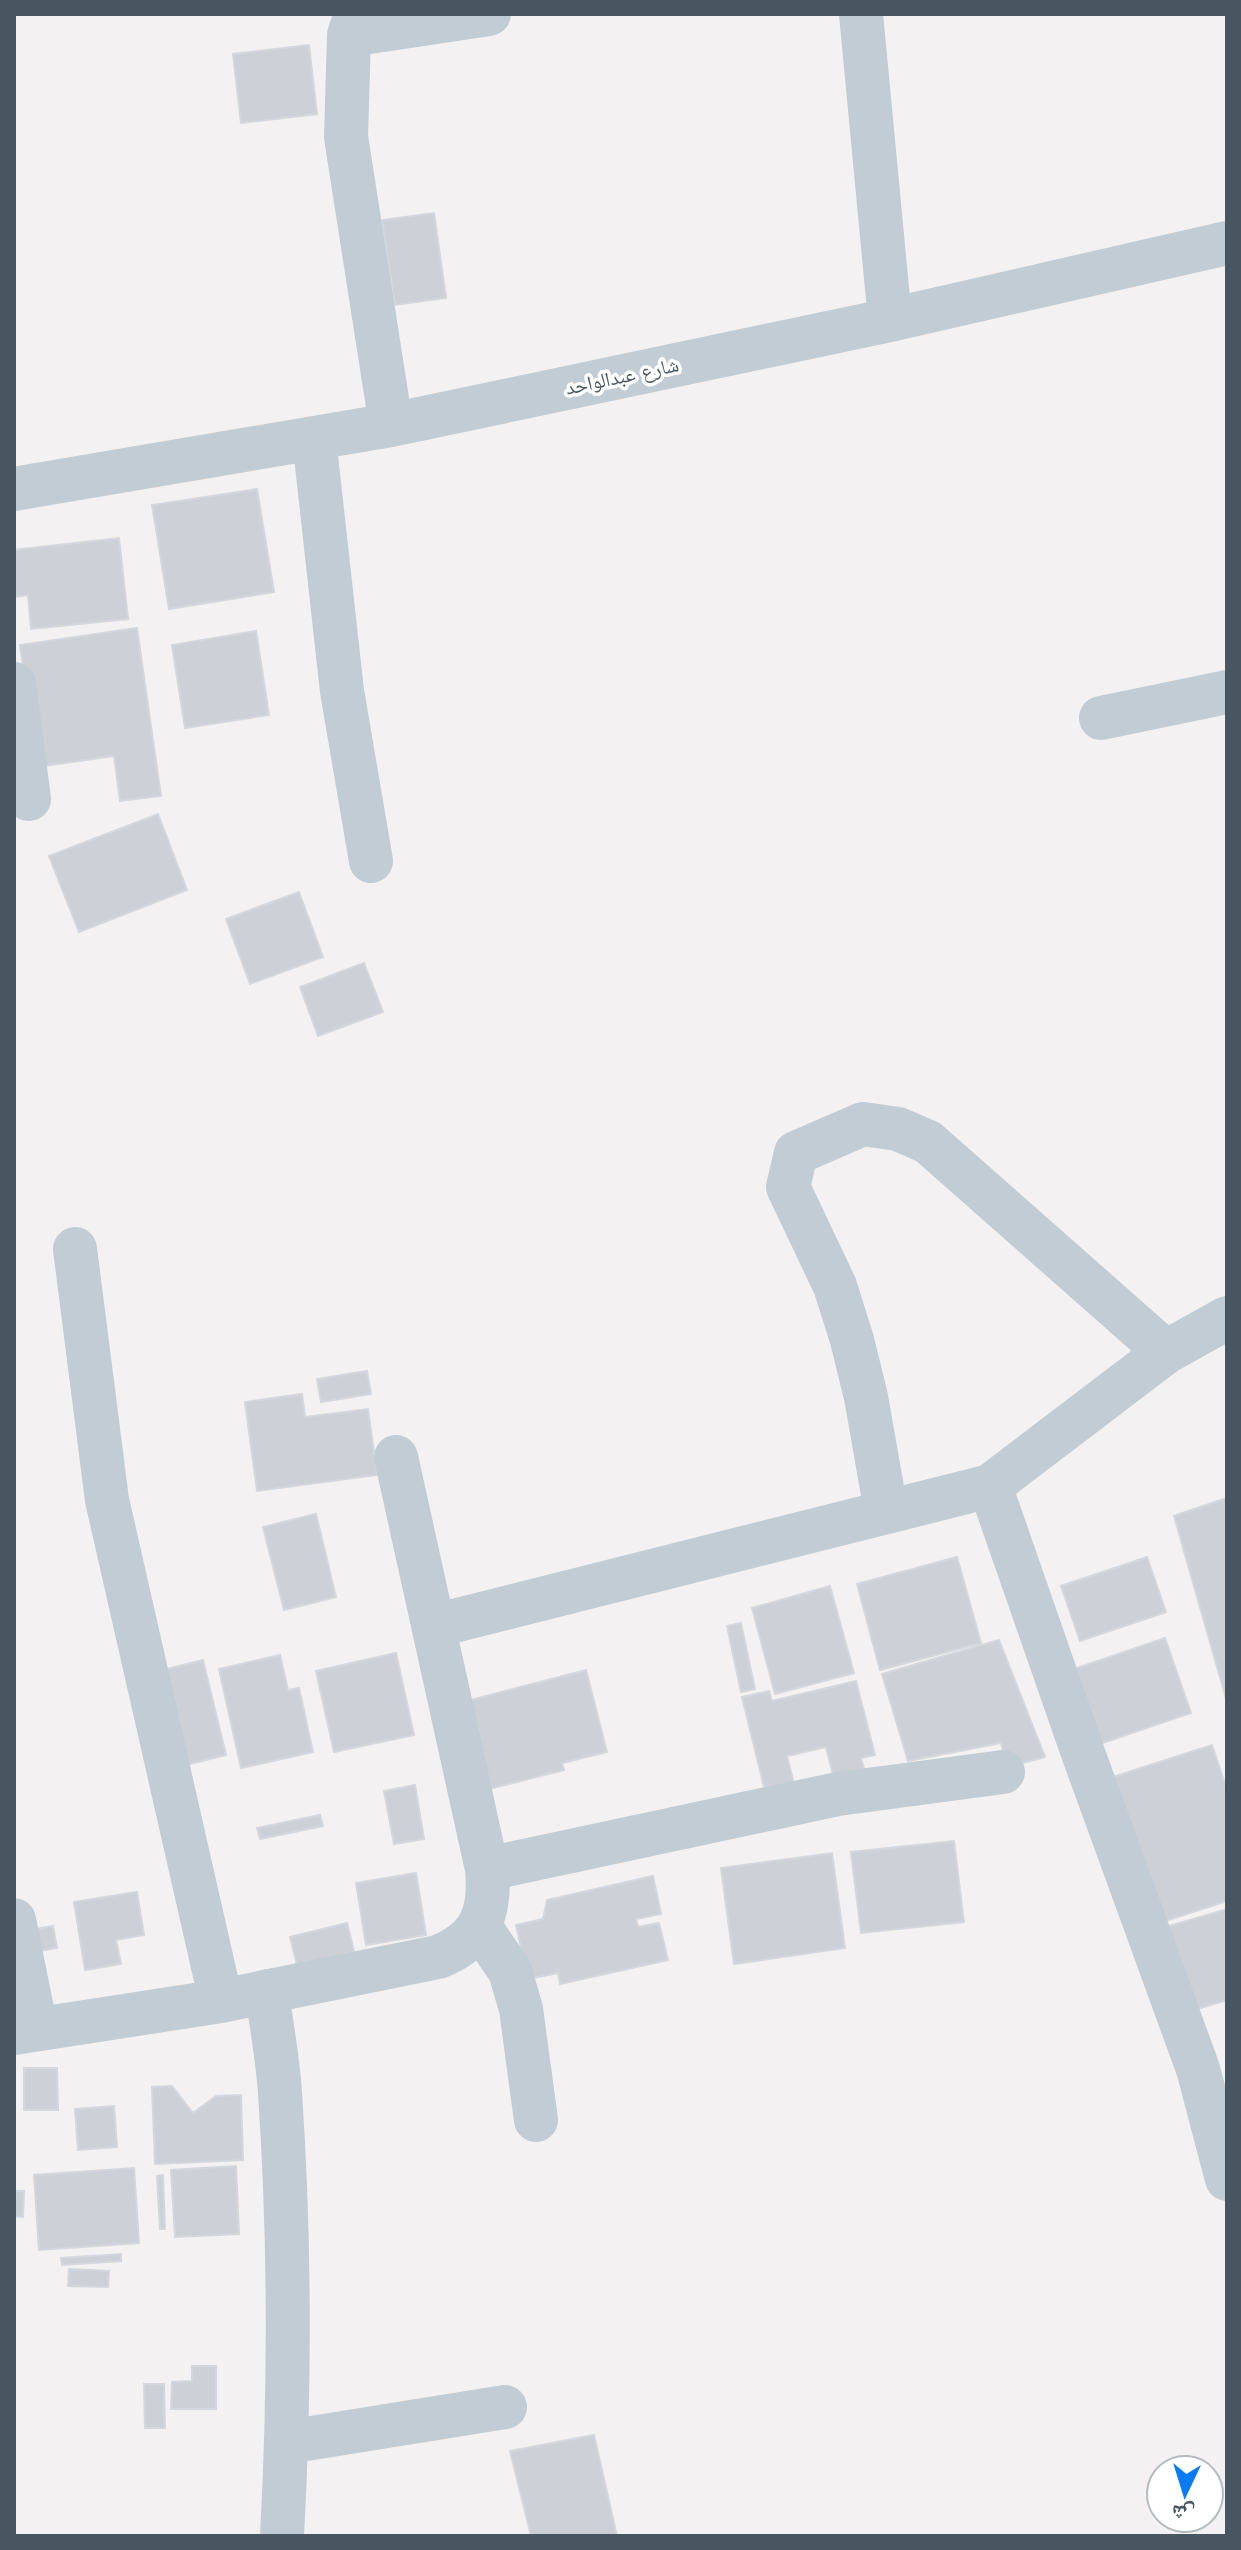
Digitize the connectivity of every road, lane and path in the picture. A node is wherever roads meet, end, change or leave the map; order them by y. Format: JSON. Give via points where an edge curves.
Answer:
{"nodes":[{"id":1,"x":489,"y":14,"type":"edge"},
{"id":2,"x":861,"y":14,"type":"edge"},
{"id":3,"x":352,"y":24,"type":"edge"},
{"id":4,"x":1227,"y":243,"type":"edge"},
{"id":5,"x":890,"y":320,"type":"junction"},
{"id":6,"x":391,"y":425,"type":"junction"},
{"id":7,"x":314,"y":438,"type":"junction"},
{"id":8,"x":14,"y":489,"type":"edge"},
{"id":9,"x":14,"y":684,"type":"edge"},
{"id":10,"x":1227,"y":692,"type":"edge"},
{"id":11,"x":1101,"y":718,"type":"dead end"},
{"id":12,"x":29,"y":799,"type":"dead end"},
{"id":13,"x":371,"y":861,"type":"dead end"},
{"id":14,"x":75,"y":1249,"type":"dead end"},
{"id":15,"x":1227,"y":1318,"type":"edge"},
{"id":16,"x":1166,"y":1352,"type":"junction"},
{"id":17,"x":396,"y":1457,"type":"dead end"},
{"id":18,"x":990,"y":1486,"type":"junction"},
{"id":19,"x":886,"y":1511,"type":"junction"},
{"id":20,"x":434,"y":1626,"type":"junction"},
{"id":21,"x":1003,"y":1772,"type":"dead end"},
{"id":22,"x":487,"y":1869,"type":"junction"},
{"id":23,"x":14,"y":1920,"type":"edge"},
{"id":24,"x":480,"y":1927,"type":"junction"},
{"id":25,"x":267,"y":1991,"type":"junction"},
{"id":26,"x":221,"y":2001,"type":"junction"},
{"id":27,"x":25,"y":2031,"type":"edge"},
{"id":28,"x":1212,"y":2070,"type":"edge"},
{"id":29,"x":536,"y":2120,"type":"dead end"},
{"id":30,"x":1227,"y":2179,"type":"edge"},
{"id":31,"x":505,"y":2407,"type":"dead end"},
{"id":32,"x":287,"y":2442,"type":"junction"},
{"id":33,"x":282,"y":2536,"type":"edge"}],
"edges":[{"from":1,"to":3,"type":"street"},
{"from":2,"to":5,"type":"street"},
{"from":3,"to":6,"type":"street","via":[[346,137]]},
{"from":4,"to":5,"type":"street","name":"شارع عبدالواحد"},
{"from":5,"to":6,"type":"street","name":"شارع عبدالواحد"},
{"from":6,"to":7,"type":"street","name":"شارع عبدالواحد"},
{"from":7,"to":8,"type":"street","name":"شارع عبدالواحد"},
{"from":7,"to":13,"type":"street","via":[[342,691]]},
{"from":9,"to":12,"type":"street"},
{"from":10,"to":11,"type":"street"},
{"from":14,"to":26,"type":"street","via":[[107,1500]]},
{"from":15,"to":16,"type":"street"},
{"from":16,"to":18,"type":"street"},
{"from":16,"to":19,"type":"street","via":[[928,1142],[898,1129],[863,1124],[796,1153],[788,1187],[835,1286],[852,1340]]},
{"from":17,"to":20,"type":"street"},
{"from":18,"to":19,"type":"street"},
{"from":18,"to":28,"type":"street","via":[[1083,1753]]},
{"from":19,"to":20,"type":"street"},
{"from":20,"to":22,"type":"street"},
{"from":21,"to":22,"type":"street","via":[[838,1794]]},
{"from":22,"to":24,"type":"street","via":[[489,1889]]},
{"from":23,"to":27,"type":"street"},
{"from":24,"to":25,"type":"street","via":[[455,1950],[438,1957]]},
{"from":24,"to":29,"type":"street","via":[[510,1971],[521,2009]]},
{"from":25,"to":26,"type":"street"},
{"from":25,"to":32,"type":"street","via":[[280,2091]]},
{"from":26,"to":27,"type":"street"},
{"from":28,"to":30,"type":"street"},
{"from":31,"to":32,"type":"street"},
{"from":32,"to":33,"type":"street"}]}
